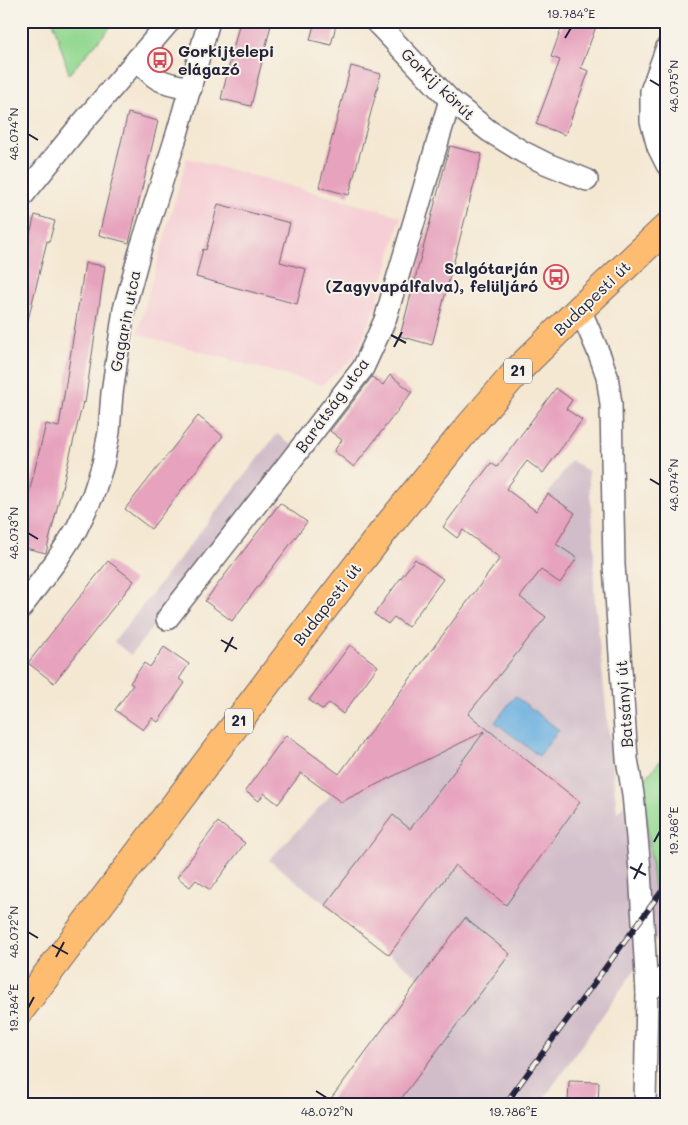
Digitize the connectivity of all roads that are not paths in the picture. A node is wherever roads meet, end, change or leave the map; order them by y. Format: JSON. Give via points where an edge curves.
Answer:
{"nodes":[{"id":1,"x":170,"y":21,"type":"edge"},
{"id":2,"x":209,"y":21,"type":"edge"},
{"id":3,"x":375,"y":21,"type":"edge"},
{"id":4,"x":667,"y":47,"type":"edge"},
{"id":5,"x":138,"y":58,"type":"junction"},
{"id":6,"x":191,"y":88,"type":"junction"},
{"id":7,"x":450,"y":100,"type":"junction"},
{"id":8,"x":651,"y":121,"type":"junction"},
{"id":9,"x":667,"y":137,"type":"edge"},
{"id":10,"x":667,"y":165,"type":"edge"},
{"id":11,"x":587,"y":180,"type":"dead end"},
{"id":12,"x":21,"y":198,"type":"edge"},
{"id":13,"x":667,"y":227,"type":"edge"},
{"id":14,"x":580,"y":309,"type":"junction"},
{"id":15,"x":21,"y":608,"type":"edge"},
{"id":16,"x":166,"y":619,"type":"dead end"},
{"id":17,"x":667,"y":974,"type":"edge"},
{"id":18,"x":647,"y":993,"type":"junction"},
{"id":19,"x":21,"y":1009,"type":"edge"},
{"id":20,"x":645,"y":1104,"type":"edge"}],
"edges":[{"from":1,"to":5,"type":"street"},
{"from":2,"to":6,"type":"street","name":"Gagarin utca"},
{"from":3,"to":7,"type":"street","name":"Gorkij körút"},
{"from":4,"to":8,"type":"street","via":[[651,91]]},
{"from":5,"to":6,"type":"street","via":[[154,77]]},
{"from":5,"to":12,"type":"street"},
{"from":6,"to":15,"type":"street","name":"Gagarin utca","via":[[126,300],[109,432],[93,495],[66,546]]},
{"from":7,"to":11,"type":"street","name":"Gorkij körút","via":[[507,143]]},
{"from":7,"to":16,"type":"street","name":"Barátság utca","via":[[384,320],[363,368]]},
{"from":8,"to":9,"type":"street"},
{"from":8,"to":10,"type":"street"},
{"from":13,"to":14,"type":"main road","name":"Budapesti út","number":"21"},
{"from":14,"to":18,"type":"street","name":"Batsányi út","via":[[607,376],[612,404],[614,565]]},
{"from":14,"to":19,"type":"main road","name":"Budapesti út","number":"21","via":[[474,421],[383,532]]},
{"from":17,"to":18,"type":"street"},
{"from":18,"to":20,"type":"street","name":"Batsányi út"}]}
